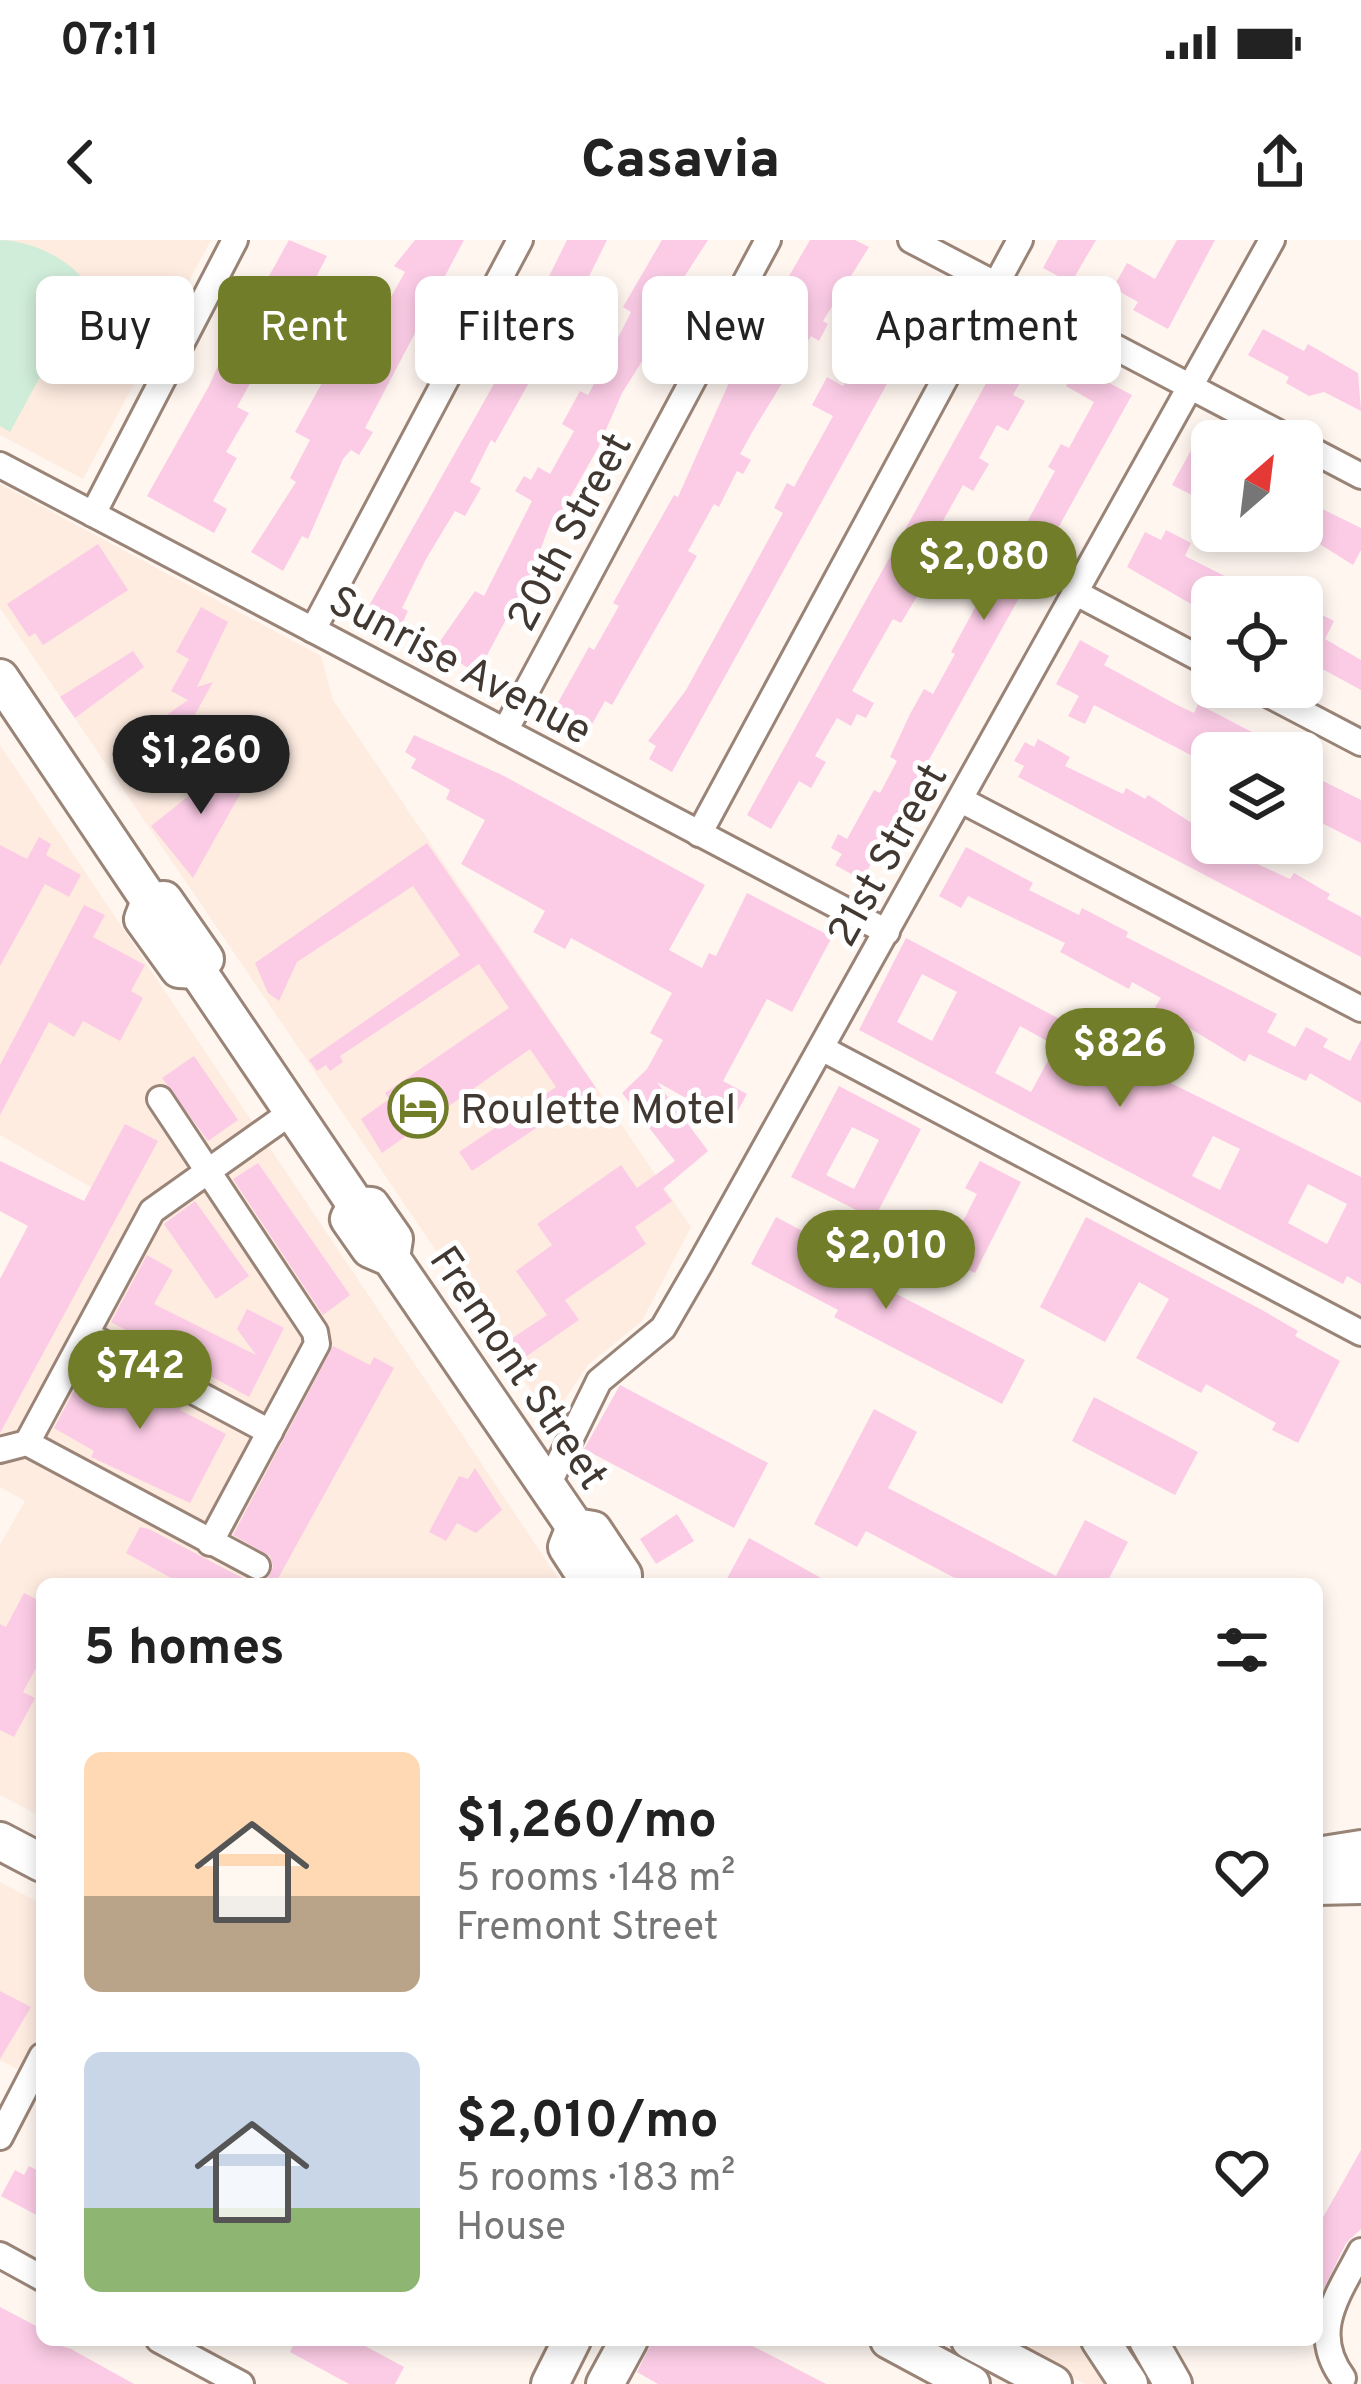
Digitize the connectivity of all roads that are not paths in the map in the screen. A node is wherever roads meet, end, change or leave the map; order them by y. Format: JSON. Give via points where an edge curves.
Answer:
{"nodes":[{"id":1,"x":235,"y":240,"type":"edge"},
{"id":2,"x":520,"y":240,"type":"edge"},
{"id":3,"x":768,"y":240,"type":"edge"},
{"id":4,"x":911,"y":240,"type":"edge"},
{"id":5,"x":1020,"y":240,"type":"edge"},
{"id":6,"x":1272,"y":240,"type":"edge"},
{"id":7,"x":979,"y":276,"type":"edge"},
{"id":8,"x":1001,"y":276,"type":"edge"},
{"id":9,"x":1121,"y":350,"type":"edge"},
{"id":10,"x":942,"y":384,"type":"edge"},
{"id":11,"x":1191,"y":387,"type":"junction"},
{"id":12,"x":1254,"y":420,"type":"edge"},
{"id":13,"x":1323,"y":456,"type":"edge"},
{"id":14,"x":0,"y":465,"type":"edge"},
{"id":15,"x":1361,"y":476,"type":"edge"},
{"id":16,"x":93,"y":514,"type":"junction"},
{"id":17,"x":1078,"y":594,"type":"junction"},
{"id":18,"x":313,"y":630,"type":"junction"},
{"id":19,"x":1191,"y":654,"type":"edge"},
{"id":20,"x":0,"y":678,"type":"edge"},
{"id":21,"x":1294,"y":708,"type":"edge"},
{"id":22,"x":505,"y":731,"type":"junction"},
{"id":23,"x":1361,"y":743,"type":"edge"},
{"id":24,"x":961,"y":800,"type":"junction"},
{"id":25,"x":699,"y":834,"type":"junction"},
{"id":26,"x":886,"y":932,"type":"junction"},
{"id":27,"x":1361,"y":1009,"type":"edge"},
{"id":28,"x":823,"y":1049,"type":"junction"},
{"id":29,"x":160,"y":1099,"type":"dead end"},
{"id":30,"x":293,"y":1112,"type":"junction"},
{"id":31,"x":209,"y":1169,"type":"junction"},
{"id":32,"x":1361,"y":1333,"type":"edge"},
{"id":33,"x":86,"y":1334,"type":"junction"},
{"id":34,"x":270,"y":1432,"type":"junction"},
{"id":35,"x":28,"y":1444,"type":"junction"},
{"id":36,"x":0,"y":1450,"type":"edge"},
{"id":37,"x":547,"y":1486,"type":"junction"},
{"id":38,"x":574,"y":1527,"type":"junction"},
{"id":39,"x":210,"y":1543,"type":"junction"},
{"id":40,"x":257,"y":1566,"type":"dead end"},
{"id":41,"x":587,"y":1578,"type":"edge"},
{"id":42,"x":623,"y":1578,"type":"edge"},
{"id":43,"x":0,"y":1841,"type":"edge"},
{"id":44,"x":1323,"y":1843,"type":"edge"},
{"id":45,"x":1361,"y":1845,"type":"edge"},
{"id":46,"x":1323,"y":1854,"type":"edge"},
{"id":47,"x":36,"y":1860,"type":"edge"},
{"id":48,"x":1361,"y":1885,"type":"edge"},
{"id":49,"x":1323,"y":1886,"type":"edge"},
{"id":50,"x":36,"y":2068,"type":"edge"},
{"id":51,"x":0,"y":2137,"type":"edge"},
{"id":52,"x":1361,"y":2251,"type":"edge"},
{"id":53,"x":0,"y":2255,"type":"edge"},
{"id":54,"x":36,"y":2275,"type":"edge"},
{"id":55,"x":170,"y":2346,"type":"edge"},
{"id":56,"x":569,"y":2346,"type":"edge"},
{"id":57,"x":625,"y":2346,"type":"edge"},
{"id":58,"x":900,"y":2346,"type":"edge"},
{"id":59,"x":981,"y":2346,"type":"edge"},
{"id":60,"x":1104,"y":2346,"type":"edge"},
{"id":61,"x":1151,"y":2346,"type":"edge"},
{"id":62,"x":1343,"y":2378,"type":"dead end"},
{"id":63,"x":241,"y":2384,"type":"edge"},
{"id":64,"x":550,"y":2384,"type":"edge"},
{"id":65,"x":605,"y":2384,"type":"edge"},
{"id":66,"x":971,"y":2384,"type":"edge"},
{"id":67,"x":1053,"y":2384,"type":"edge"},
{"id":68,"x":1129,"y":2384,"type":"edge"},
{"id":69,"x":1173,"y":2384,"type":"edge"}],
"edges":[{"from":1,"to":16,"type":"street"},
{"from":2,"to":18,"type":"street"},
{"from":3,"to":22,"type":"street","name":"20th Street"},
{"from":4,"to":7,"type":"street"},
{"from":5,"to":8,"type":"street"},
{"from":6,"to":11,"type":"street","name":"21st Street"},
{"from":9,"to":11,"type":"street"},
{"from":10,"to":25,"type":"street"},
{"from":11,"to":12,"type":"street"},
{"from":11,"to":17,"type":"street","name":"21st Street"},
{"from":13,"to":15,"type":"street"},
{"from":14,"to":16,"type":"street","name":"Sunrise Avenue"},
{"from":16,"to":18,"type":"street","name":"Sunrise Avenue"},
{"from":17,"to":19,"type":"street"},
{"from":17,"to":24,"type":"street","name":"21st Street"},
{"from":18,"to":22,"type":"street","name":"Sunrise Avenue"},
{"from":20,"to":30,"type":"main road","name":"Fremont Street","via":[[150,901],[164,900],[205,959],[197,970]]},
{"from":21,"to":23,"type":"street"},
{"from":22,"to":25,"type":"street","name":"Sunrise Avenue"},
{"from":24,"to":26,"type":"street","name":"21st Street"},
{"from":24,"to":27,"type":"street"},
{"from":25,"to":26,"type":"street","name":"Sunrise Avenue"},
{"from":26,"to":28,"type":"street","name":"21st Street"},
{"from":28,"to":32,"type":"street"},
{"from":28,"to":37,"type":"street","name":"21st Street","via":[[663,1328],[599,1381]]},
{"from":29,"to":31,"type":"street"},
{"from":30,"to":31,"type":"street"},
{"from":30,"to":37,"type":"main road","name":"Fremont Street","via":[[356,1205],[349,1219],[370,1249],[391,1258]]},
{"from":31,"to":33,"type":"street","via":[[152,1211]]},
{"from":31,"to":34,"type":"street","via":[[315,1332],[317,1344]]},
{"from":33,"to":34,"type":"street"},
{"from":33,"to":35,"type":"street"},
{"from":34,"to":39,"type":"street"},
{"from":35,"to":36,"type":"street"},
{"from":35,"to":39,"type":"street"},
{"from":37,"to":38,"type":"main road","name":"Fremont Street"},
{"from":38,"to":41,"type":"main road","name":"Fremont Street","via":[[567,1547]]},
{"from":38,"to":42,"type":"main road","name":"Fremont Street","via":[[593,1531]]},
{"from":39,"to":40,"type":"street"},
{"from":43,"to":47,"type":"main road"},
{"from":44,"to":45,"type":"main road"},
{"from":45,"to":46,"type":"main road"},
{"from":48,"to":49,"type":"main road"},
{"from":50,"to":51,"type":"street"},
{"from":52,"to":62,"type":"street","via":[[1324,2328]]},
{"from":53,"to":54,"type":"street"},
{"from":55,"to":63,"type":"street"},
{"from":56,"to":64,"type":"main road"},
{"from":57,"to":65,"type":"main road"},
{"from":58,"to":66,"type":"main road"},
{"from":59,"to":67,"type":"main road"},
{"from":60,"to":68,"type":"main road"},
{"from":61,"to":69,"type":"main road"}]}
